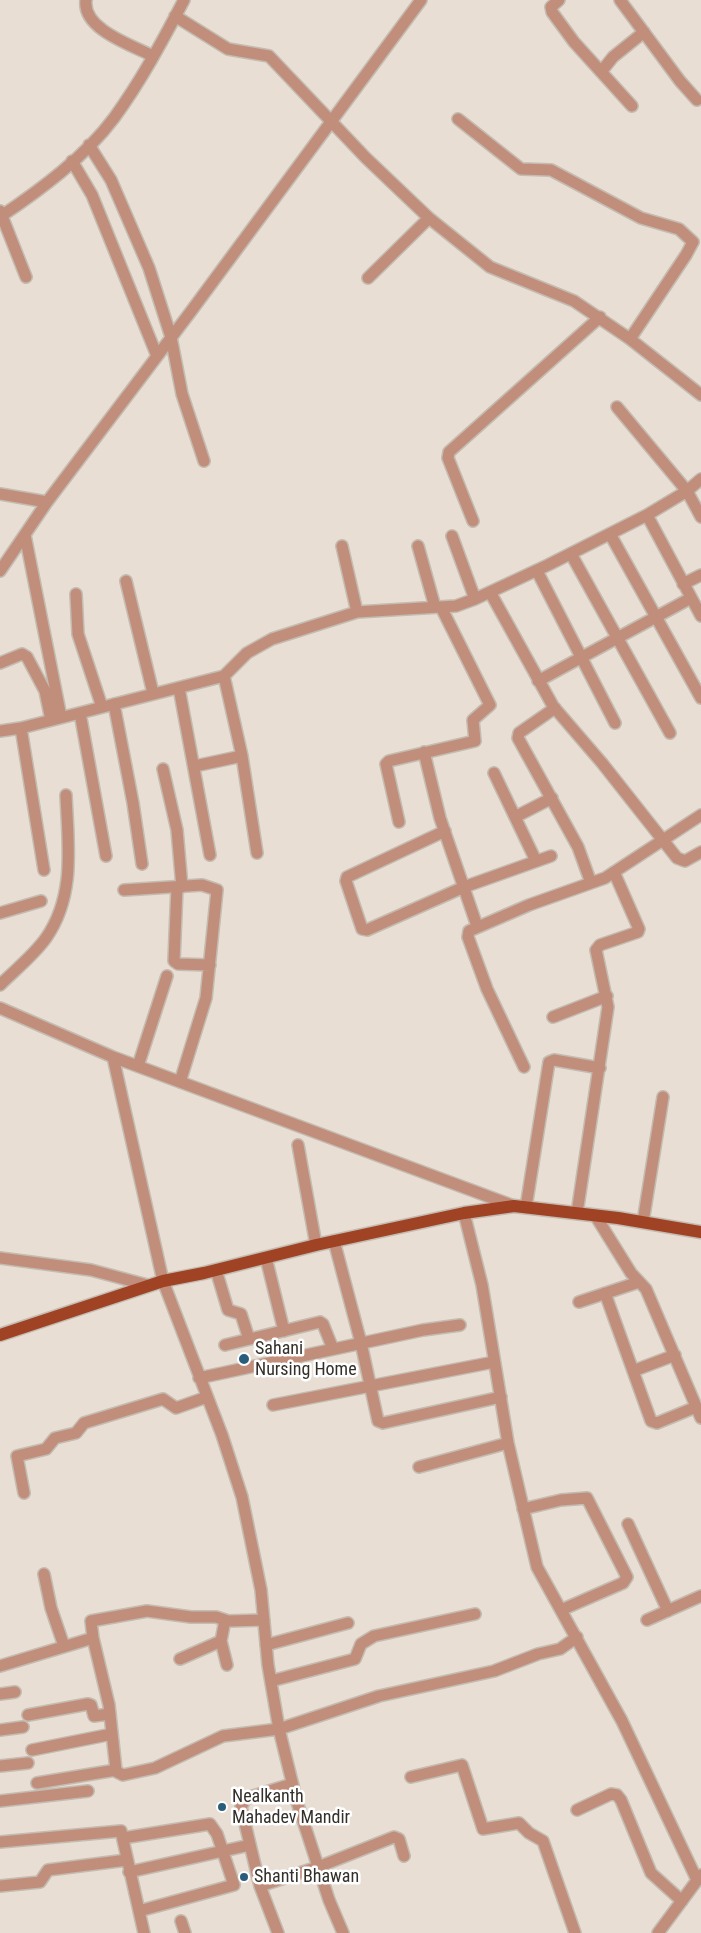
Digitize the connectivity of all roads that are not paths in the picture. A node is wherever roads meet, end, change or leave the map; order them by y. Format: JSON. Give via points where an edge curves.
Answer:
{"nodes":[{"id":1,"x":86,"y":0,"type":"edge"},
{"id":2,"x":184,"y":0,"type":"edge"},
{"id":3,"x":420,"y":0,"type":"edge"},
{"id":4,"x":559,"y":0,"type":"edge"},
{"id":5,"x":620,"y":0,"type":"edge"},
{"id":6,"x":176,"y":16,"type":"junction"},
{"id":7,"x":644,"y":32,"type":"junction"},
{"id":8,"x":153,"y":56,"type":"junction"},
{"id":9,"x":601,"y":72,"type":"junction"},
{"id":10,"x":697,"y":100,"type":"dead end"},
{"id":11,"x":632,"y":106,"type":"dead end"},
{"id":12,"x":458,"y":119,"type":"dead end"},
{"id":13,"x":333,"y":121,"type":"junction"},
{"id":14,"x":89,"y":145,"type":"junction"},
{"id":15,"x":72,"y":161,"type":"junction"},
{"id":16,"x":1,"y":215,"type":"edge"},
{"id":17,"x":429,"y":218,"type":"junction"},
{"id":18,"x":26,"y":276,"type":"dead end"},
{"id":19,"x":368,"y":278,"type":"dead end"},
{"id":20,"x":600,"y":317,"type":"junction"},
{"id":21,"x":171,"y":337,"type":"junction"},
{"id":22,"x":630,"y":339,"type":"junction"},
{"id":23,"x":157,"y":356,"type":"junction"},
{"id":24,"x":701,"y":395,"type":"edge"},
{"id":25,"x":616,"y":407,"type":"dead end"},
{"id":26,"x":204,"y":461,"type":"dead end"},
{"id":27,"x":701,"y":478,"type":"edge"},
{"id":28,"x":687,"y":491,"type":"junction"},
{"id":29,"x":0,"y":494,"type":"edge"},
{"id":30,"x":47,"y":502,"type":"junction"},
{"id":31,"x":647,"y":515,"type":"junction"},
{"id":32,"x":701,"y":517,"type":"edge"},
{"id":33,"x":473,"y":521,"type":"dead end"},
{"id":34,"x":25,"y":534,"type":"junction"},
{"id":35,"x":610,"y":534,"type":"junction"},
{"id":36,"x":452,"y":536,"type":"dead end"},
{"id":37,"x":342,"y":546,"type":"dead end"},
{"id":38,"x":418,"y":546,"type":"dead end"},
{"id":39,"x":571,"y":554,"type":"junction"},
{"id":40,"x":0,"y":571,"type":"edge"},
{"id":41,"x":536,"y":571,"type":"junction"},
{"id":42,"x":701,"y":574,"type":"edge"},
{"id":43,"x":126,"y":581,"type":"dead end"},
{"id":44,"x":683,"y":584,"type":"junction"},
{"id":45,"x":490,"y":592,"type":"junction"},
{"id":46,"x":76,"y":594,"type":"dead end"},
{"id":47,"x":691,"y":598,"type":"junction"},
{"id":48,"x":475,"y":599,"type":"junction"},
{"id":49,"x":438,"y":607,"type":"junction"},
{"id":50,"x":357,"y":612,"type":"junction"},
{"id":51,"x":658,"y":616,"type":"junction"},
{"id":52,"x":701,"y":616,"type":"edge"},
{"id":53,"x":617,"y":638,"type":"junction"},
{"id":54,"x":581,"y":656,"type":"junction"},
{"id":55,"x":0,"y":663,"type":"edge"},
{"id":56,"x":224,"y":676,"type":"junction"},
{"id":57,"x":538,"y":681,"type":"junction"},
{"id":58,"x":179,"y":688,"type":"junction"},
{"id":59,"x":153,"y":693,"type":"junction"},
{"id":60,"x":701,"y":698,"type":"edge"},
{"id":61,"x":114,"y":704,"type":"junction"},
{"id":62,"x":102,"y":707,"type":"junction"},
{"id":63,"x":555,"y":708,"type":"junction"},
{"id":64,"x":80,"y":713,"type":"junction"},
{"id":65,"x":56,"y":718,"type":"junction"},
{"id":66,"x":615,"y":723,"type":"dead end"},
{"id":67,"x":21,"y":728,"type":"junction"},
{"id":68,"x":0,"y":732,"type":"edge"},
{"id":69,"x":670,"y":733,"type":"dead end"},
{"id":70,"x":424,"y":752,"type":"junction"},
{"id":71,"x":242,"y":756,"type":"junction"},
{"id":72,"x":195,"y":766,"type":"junction"},
{"id":73,"x":163,"y":768,"type":"dead end"},
{"id":74,"x":494,"y":773,"type":"dead end"},
{"id":75,"x":66,"y":795,"type":"dead end"},
{"id":76,"x":552,"y":798,"type":"junction"},
{"id":77,"x":701,"y":815,"type":"edge"},
{"id":78,"x":515,"y":817,"type":"junction"},
{"id":79,"x":399,"y":822,"type":"dead end"},
{"id":80,"x":445,"y":831,"type":"junction"},
{"id":81,"x":662,"y":839,"type":"junction"},
{"id":82,"x":701,"y":852,"type":"edge"},
{"id":83,"x":257,"y":853,"type":"dead end"},
{"id":84,"x":210,"y":855,"type":"dead end"},
{"id":85,"x":106,"y":856,"type":"dead end"},
{"id":86,"x":551,"y":856,"type":"dead end"},
{"id":87,"x":536,"y":861,"type":"junction"},
{"id":88,"x":142,"y":864,"type":"dead end"},
{"id":89,"x":44,"y":870,"type":"dead end"},
{"id":90,"x":614,"y":872,"type":"junction"},
{"id":91,"x":591,"y":883,"type":"junction"},
{"id":92,"x":179,"y":887,"type":"junction"},
{"id":93,"x":464,"y":887,"type":"junction"},
{"id":94,"x":124,"y":890,"type":"dead end"},
{"id":95,"x":40,"y":901,"type":"dead end"},
{"id":96,"x":0,"y":914,"type":"edge"},
{"id":97,"x":477,"y":926,"type":"junction"},
{"id":98,"x":210,"y":965,"type":"junction"},
{"id":99,"x":167,"y":976,"type":"dead end"},
{"id":100,"x":0,"y":985,"type":"edge"},
{"id":101,"x":608,"y":996,"type":"junction"},
{"id":102,"x":0,"y":1008,"type":"edge"},
{"id":103,"x":553,"y":1017,"type":"dead end"},
{"id":104,"x":113,"y":1057,"type":"junction"},
{"id":105,"x":138,"y":1066,"type":"junction"},
{"id":106,"x":524,"y":1067,"type":"dead end"},
{"id":107,"x":600,"y":1068,"type":"junction"},
{"id":108,"x":180,"y":1082,"type":"junction"},
{"id":109,"x":663,"y":1097,"type":"dead end"},
{"id":110,"x":298,"y":1145,"type":"dead end"},
{"id":111,"x":520,"y":1206,"type":"junction"},
{"id":112,"x":577,"y":1212,"type":"junction"},
{"id":113,"x":464,"y":1213,"type":"junction"},
{"id":114,"x":595,"y":1215,"type":"junction"},
{"id":115,"x":643,"y":1222,"type":"junction"},
{"id":116,"x":701,"y":1232,"type":"edge"},
{"id":117,"x":334,"y":1241,"type":"junction"},
{"id":118,"x":316,"y":1244,"type":"junction"},
{"id":119,"x":0,"y":1258,"type":"edge"},
{"id":120,"x":266,"y":1258,"type":"junction"},
{"id":121,"x":216,"y":1270,"type":"junction"},
{"id":122,"x":163,"y":1281,"type":"junction"},
{"id":123,"x":639,"y":1282,"type":"junction"},
{"id":124,"x":147,"y":1286,"type":"junction"},
{"id":125,"x":605,"y":1293,"type":"junction"},
{"id":126,"x":580,"y":1302,"type":"dead end"},
{"id":127,"x":460,"y":1325,"type":"dead end"},
{"id":128,"x":284,"y":1331,"type":"junction"},
{"id":129,"x":0,"y":1335,"type":"edge"},
{"id":130,"x":249,"y":1339,"type":"junction"},
{"id":131,"x":361,"y":1343,"type":"junction"},
{"id":132,"x":226,"y":1345,"type":"dead end"},
{"id":133,"x":333,"y":1349,"type":"junction"},
{"id":134,"x":675,"y":1354,"type":"junction"},
{"id":135,"x":494,"y":1362,"type":"junction"},
{"id":136,"x":632,"y":1371,"type":"junction"},
{"id":137,"x":199,"y":1378,"type":"junction"},
{"id":138,"x":370,"y":1385,"type":"junction"},
{"id":139,"x":207,"y":1397,"type":"junction"},
{"id":140,"x":501,"y":1397,"type":"junction"},
{"id":141,"x":273,"y":1405,"type":"dead end"},
{"id":142,"x":696,"y":1407,"type":"junction"},
{"id":143,"x":701,"y":1418,"type":"edge"},
{"id":144,"x":508,"y":1443,"type":"junction"},
{"id":145,"x":419,"y":1467,"type":"dead end"},
{"id":146,"x":24,"y":1493,"type":"dead end"},
{"id":147,"x":523,"y":1509,"type":"junction"},
{"id":148,"x":628,"y":1524,"type":"dead end"},
{"id":149,"x":44,"y":1574,"type":"dead end"},
{"id":150,"x":701,"y":1596,"type":"edge"},
{"id":151,"x":561,"y":1610,"type":"junction"},
{"id":152,"x":668,"y":1611,"type":"junction"},
{"id":153,"x":475,"y":1614,"type":"dead end"},
{"id":154,"x":225,"y":1620,"type":"junction"},
{"id":155,"x":264,"y":1620,"type":"junction"},
{"id":156,"x":647,"y":1620,"type":"dead end"},
{"id":157,"x":348,"y":1623,"type":"dead end"},
{"id":158,"x":577,"y":1637,"type":"junction"},
{"id":159,"x":92,"y":1638,"type":"junction"},
{"id":160,"x":221,"y":1641,"type":"junction"},
{"id":161,"x":266,"y":1645,"type":"junction"},
{"id":162,"x":64,"y":1646,"type":"junction"},
{"id":163,"x":180,"y":1659,"type":"dead end"},
{"id":164,"x":227,"y":1665,"type":"dead end"},
{"id":165,"x":0,"y":1666,"type":"edge"},
{"id":166,"x":270,"y":1681,"type":"junction"},
{"id":167,"x":15,"y":1692,"type":"dead end"},
{"id":168,"x":0,"y":1694,"type":"edge"},
{"id":169,"x":28,"y":1714,"type":"dead end"},
{"id":170,"x":110,"y":1714,"type":"junction"},
{"id":171,"x":23,"y":1727,"type":"dead end"},
{"id":172,"x":279,"y":1729,"type":"junction"},
{"id":173,"x":0,"y":1730,"type":"edge"},
{"id":174,"x":112,"y":1734,"type":"junction"},
{"id":175,"x":32,"y":1750,"type":"dead end"},
{"id":176,"x":28,"y":1763,"type":"dead end"},
{"id":177,"x":0,"y":1766,"type":"edge"},
{"id":178,"x":115,"y":1771,"type":"junction"},
{"id":179,"x":411,"y":1777,"type":"dead end"},
{"id":180,"x":37,"y":1783,"type":"dead end"},
{"id":181,"x":292,"y":1784,"type":"junction"},
{"id":182,"x":88,"y":1791,"type":"dead end"},
{"id":183,"x":0,"y":1801,"type":"edge"},
{"id":184,"x":577,"y":1810,"type":"dead end"},
{"id":185,"x":123,"y":1838,"type":"junction"},
{"id":186,"x":0,"y":1842,"type":"edge"},
{"id":187,"x":250,"y":1845,"type":"junction"},
{"id":188,"x":223,"y":1852,"type":"junction"},
{"id":189,"x":404,"y":1856,"type":"dead end"},
{"id":190,"x":128,"y":1866,"type":"junction"},
{"id":191,"x":318,"y":1868,"type":"junction"},
{"id":192,"x":699,"y":1878,"type":"edge"},
{"id":193,"x":0,"y":1886,"type":"edge"},
{"id":194,"x":260,"y":1886,"type":"junction"},
{"id":195,"x":682,"y":1901,"type":"junction"},
{"id":196,"x":139,"y":1911,"type":"junction"},
{"id":197,"x":181,"y":1921,"type":"dead end"},
{"id":198,"x":144,"y":1933,"type":"edge"},
{"id":199,"x":185,"y":1933,"type":"edge"},
{"id":200,"x":278,"y":1933,"type":"edge"},
{"id":201,"x":343,"y":1933,"type":"edge"},
{"id":202,"x":575,"y":1933,"type":"edge"},
{"id":203,"x":658,"y":1933,"type":"edge"}],
"edges":[{"from":1,"to":8,"type":"street","via":[[86,11],[94,24]]},
{"from":2,"to":6,"type":"street"},
{"from":3,"to":13,"type":"street"},
{"from":4,"to":9,"type":"street","via":[[551,7],[552,12]]},
{"from":5,"to":7,"type":"street"},
{"from":6,"to":8,"type":"street"},
{"from":6,"to":13,"type":"street","via":[[228,50],[269,56]]},
{"from":7,"to":9,"type":"street","via":[[613,57]]},
{"from":7,"to":10,"type":"street"},
{"from":8,"to":14,"type":"street","via":[[114,118]]},
{"from":9,"to":11,"type":"street"},
{"from":12,"to":22,"type":"street","via":[[521,169],[551,170],[642,218],[681,230],[693,242]]},
{"from":13,"to":17,"type":"street","via":[[366,158]]},
{"from":13,"to":21,"type":"street"},
{"from":14,"to":15,"type":"street"},
{"from":14,"to":21,"type":"street","via":[[111,180],[130,222]]},
{"from":15,"to":16,"type":"street"},
{"from":15,"to":23,"type":"street","via":[[90,190]]},
{"from":16,"to":18,"type":"street"},
{"from":17,"to":19,"type":"street"},
{"from":17,"to":20,"type":"street","via":[[490,267],[574,301]]},
{"from":20,"to":22,"type":"street"},
{"from":20,"to":33,"type":"street","via":[[449,452],[448,458]]},
{"from":21,"to":23,"type":"street"},
{"from":21,"to":26,"type":"street","via":[[182,394]]},
{"from":22,"to":24,"type":"street"},
{"from":23,"to":30,"type":"street"},
{"from":25,"to":28,"type":"street"},
{"from":27,"to":28,"type":"street"},
{"from":28,"to":31,"type":"street"},
{"from":28,"to":32,"type":"street"},
{"from":29,"to":30,"type":"street"},
{"from":30,"to":34,"type":"street"},
{"from":31,"to":35,"type":"street"},
{"from":31,"to":44,"type":"street"},
{"from":34,"to":40,"type":"street"},
{"from":34,"to":65,"type":"street"},
{"from":35,"to":39,"type":"street"},
{"from":35,"to":51,"type":"street"},
{"from":36,"to":48,"type":"street"},
{"from":37,"to":50,"type":"street"},
{"from":38,"to":49,"type":"street"},
{"from":39,"to":41,"type":"street"},
{"from":39,"to":53,"type":"street"},
{"from":41,"to":45,"type":"street"},
{"from":41,"to":54,"type":"street"},
{"from":42,"to":44,"type":"street"},
{"from":43,"to":59,"type":"street"},
{"from":44,"to":47,"type":"street"},
{"from":45,"to":48,"type":"street"},
{"from":45,"to":57,"type":"street"},
{"from":46,"to":62,"type":"street","via":[[80,640]]},
{"from":47,"to":51,"type":"street"},
{"from":47,"to":52,"type":"street"},
{"from":48,"to":49,"type":"street","via":[[456,606]]},
{"from":49,"to":50,"type":"street"},
{"from":49,"to":70,"type":"street","via":[[490,705],[473,720],[474,741]]},
{"from":50,"to":56,"type":"street","via":[[272,639],[247,653]]},
{"from":51,"to":53,"type":"street"},
{"from":51,"to":60,"type":"street"},
{"from":53,"to":54,"type":"street"},
{"from":53,"to":69,"type":"street"},
{"from":54,"to":57,"type":"street"},
{"from":54,"to":66,"type":"street"},
{"from":55,"to":65,"type":"street","via":[[22,654],[27,657]]},
{"from":56,"to":58,"type":"street"},
{"from":56,"to":71,"type":"street"},
{"from":57,"to":63,"type":"street"},
{"from":58,"to":59,"type":"street"},
{"from":58,"to":72,"type":"street"},
{"from":59,"to":61,"type":"street"},
{"from":61,"to":62,"type":"street"},
{"from":61,"to":88,"type":"street"},
{"from":62,"to":64,"type":"street"},
{"from":63,"to":76,"type":"street","via":[[518,738]]},
{"from":63,"to":81,"type":"street"},
{"from":64,"to":65,"type":"street"},
{"from":64,"to":85,"type":"street"},
{"from":65,"to":67,"type":"street"},
{"from":67,"to":68,"type":"street"},
{"from":67,"to":89,"type":"street"},
{"from":70,"to":79,"type":"street","via":[[386,764]]},
{"from":70,"to":80,"type":"street"},
{"from":71,"to":72,"type":"street"},
{"from":71,"to":83,"type":"street"},
{"from":72,"to":84,"type":"street"},
{"from":73,"to":92,"type":"street","via":[[177,830]]},
{"from":74,"to":78,"type":"street"},
{"from":75,"to":100,"type":"street","via":[[69,874],[66,895],[45,940]]},
{"from":76,"to":78,"type":"street"},
{"from":76,"to":91,"type":"street","via":[[578,847]]},
{"from":77,"to":81,"type":"street"},
{"from":78,"to":87,"type":"street"},
{"from":80,"to":93,"type":"street"},
{"from":80,"to":93,"type":"street","via":[[346,877],[360,926],[367,930]]},
{"from":81,"to":82,"type":"street","via":[[682,861]]},
{"from":81,"to":90,"type":"street"},
{"from":86,"to":87,"type":"street"},
{"from":87,"to":93,"type":"street"},
{"from":90,"to":91,"type":"street"},
{"from":90,"to":101,"type":"street","via":[[639,927],[638,932],[596,948]]},
{"from":91,"to":97,"type":"street"},
{"from":92,"to":94,"type":"street"},
{"from":92,"to":98,"type":"street","via":[[174,961],[178,964]]},
{"from":92,"to":98,"type":"street","via":[[202,885],[217,890]]},
{"from":93,"to":97,"type":"street"},
{"from":95,"to":96,"type":"street"},
{"from":97,"to":106,"type":"street","via":[[469,931],[468,937],[487,989]]},
{"from":98,"to":108,"type":"street","via":[[206,998]]},
{"from":99,"to":105,"type":"street"},
{"from":101,"to":103,"type":"street"},
{"from":101,"to":107,"type":"street","via":[[608,1019]]},
{"from":102,"to":104,"type":"street"},
{"from":104,"to":105,"type":"street"},
{"from":104,"to":122,"type":"street"},
{"from":105,"to":108,"type":"street"},
{"from":107,"to":111,"type":"street","via":[[554,1060],[549,1062]]},
{"from":107,"to":112,"type":"street"},
{"from":108,"to":111,"type":"street"},
{"from":109,"to":115,"type":"street"},
{"from":110,"to":118,"type":"street"},
{"from":111,"to":112,"type":"main road"},
{"from":111,"to":113,"type":"main road"},
{"from":112,"to":114,"type":"main road"},
{"from":113,"to":117,"type":"main road"},
{"from":113,"to":135,"type":"street","via":[[482,1285]]},
{"from":114,"to":115,"type":"main road"},
{"from":114,"to":123,"type":"street"},
{"from":115,"to":116,"type":"main road"},
{"from":117,"to":118,"type":"main road"},
{"from":117,"to":131,"type":"street"},
{"from":118,"to":120,"type":"main road"},
{"from":119,"to":124,"type":"street","via":[[91,1270]]},
{"from":120,"to":121,"type":"main road"},
{"from":120,"to":128,"type":"street"},
{"from":121,"to":122,"type":"main road"},
{"from":121,"to":130,"type":"street","via":[[228,1310],[241,1314]]},
{"from":122,"to":124,"type":"main road"},
{"from":122,"to":137,"type":"street"},
{"from":123,"to":125,"type":"street"},
{"from":123,"to":134,"type":"street","via":[[646,1289]]},
{"from":124,"to":129,"type":"main road"},
{"from":125,"to":126,"type":"street"},
{"from":125,"to":136,"type":"street"},
{"from":127,"to":131,"type":"street"},
{"from":128,"to":130,"type":"street"},
{"from":128,"to":133,"type":"street","via":[[322,1323]]},
{"from":130,"to":132,"type":"street"},
{"from":131,"to":133,"type":"street"},
{"from":131,"to":138,"type":"street"},
{"from":133,"to":137,"type":"street"},
{"from":134,"to":136,"type":"street"},
{"from":134,"to":142,"type":"street"},
{"from":135,"to":138,"type":"street"},
{"from":135,"to":140,"type":"street"},
{"from":136,"to":142,"type":"street","via":[[652,1423]]},
{"from":137,"to":139,"type":"street"},
{"from":138,"to":140,"type":"street","via":[[377,1420],[383,1423]]},
{"from":138,"to":141,"type":"street"},
{"from":139,"to":146,"type":"street","via":[[176,1408],[163,1400],[84,1422],[76,1432],[55,1438],[46,1449],[17,1456]]},
{"from":139,"to":155,"type":"street","via":[[242,1497]]},
{"from":140,"to":144,"type":"street"},
{"from":142,"to":143,"type":"street"},
{"from":144,"to":145,"type":"street"},
{"from":144,"to":147,"type":"street"},
{"from":147,"to":151,"type":"street","via":[[537,1568]]},
{"from":147,"to":151,"type":"street","via":[[587,1498],[627,1577],[623,1583]]},
{"from":148,"to":152,"type":"street"},
{"from":149,"to":162,"type":"street"},
{"from":150,"to":152,"type":"street"},
{"from":151,"to":158,"type":"street"},
{"from":152,"to":156,"type":"street"},
{"from":153,"to":166,"type":"street","via":[[374,1636],[361,1644],[355,1658]]},
{"from":154,"to":155,"type":"street"},
{"from":154,"to":159,"type":"street","via":[[143,1612],[91,1621]]},
{"from":154,"to":160,"type":"street"},
{"from":155,"to":161,"type":"street"},
{"from":157,"to":161,"type":"street"},
{"from":158,"to":172,"type":"street","via":[[560,1649],[500,1669],[379,1696]]},
{"from":158,"to":192,"type":"street"},
{"from":159,"to":162,"type":"street"},
{"from":159,"to":170,"type":"street"},
{"from":160,"to":163,"type":"street"},
{"from":160,"to":164,"type":"street"},
{"from":161,"to":166,"type":"street"},
{"from":162,"to":165,"type":"street"},
{"from":166,"to":172,"type":"street"},
{"from":167,"to":168,"type":"street"},
{"from":169,"to":170,"type":"street","via":[[90,1704],[94,1716]]},
{"from":170,"to":174,"type":"street"},
{"from":171,"to":173,"type":"street"},
{"from":172,"to":178,"type":"street","via":[[223,1736],[155,1768],[122,1775]]},
{"from":172,"to":181,"type":"street"},
{"from":174,"to":175,"type":"street"},
{"from":174,"to":178,"type":"street"},
{"from":176,"to":177,"type":"street"},
{"from":178,"to":180,"type":"street"},
{"from":179,"to":202,"type":"street","via":[[462,1765],[483,1829],[517,1822],[544,1842]]},
{"from":181,"to":187,"type":"street","via":[[245,1800],[241,1808]]},
{"from":181,"to":191,"type":"street"},
{"from":182,"to":183,"type":"street"},
{"from":184,"to":195,"type":"street","via":[[611,1794],[617,1795],[649,1871]]},
{"from":185,"to":186,"type":"street","via":[[121,1831],[117,1830]]},
{"from":185,"to":188,"type":"street","via":[[210,1824]]},
{"from":185,"to":190,"type":"street"},
{"from":187,"to":188,"type":"street"},
{"from":187,"to":194,"type":"street"},
{"from":188,"to":190,"type":"street"},
{"from":188,"to":196,"type":"street","via":[[234,1885]]},
{"from":189,"to":191,"type":"street","via":[[399,1839],[394,1837]]},
{"from":190,"to":193,"type":"street","via":[[48,1870],[40,1882]]},
{"from":190,"to":196,"type":"street"},
{"from":191,"to":194,"type":"street"},
{"from":191,"to":201,"type":"street"},
{"from":192,"to":195,"type":"street"},
{"from":194,"to":200,"type":"street"},
{"from":195,"to":203,"type":"street"},
{"from":196,"to":198,"type":"street"},
{"from":197,"to":199,"type":"street"}]}
